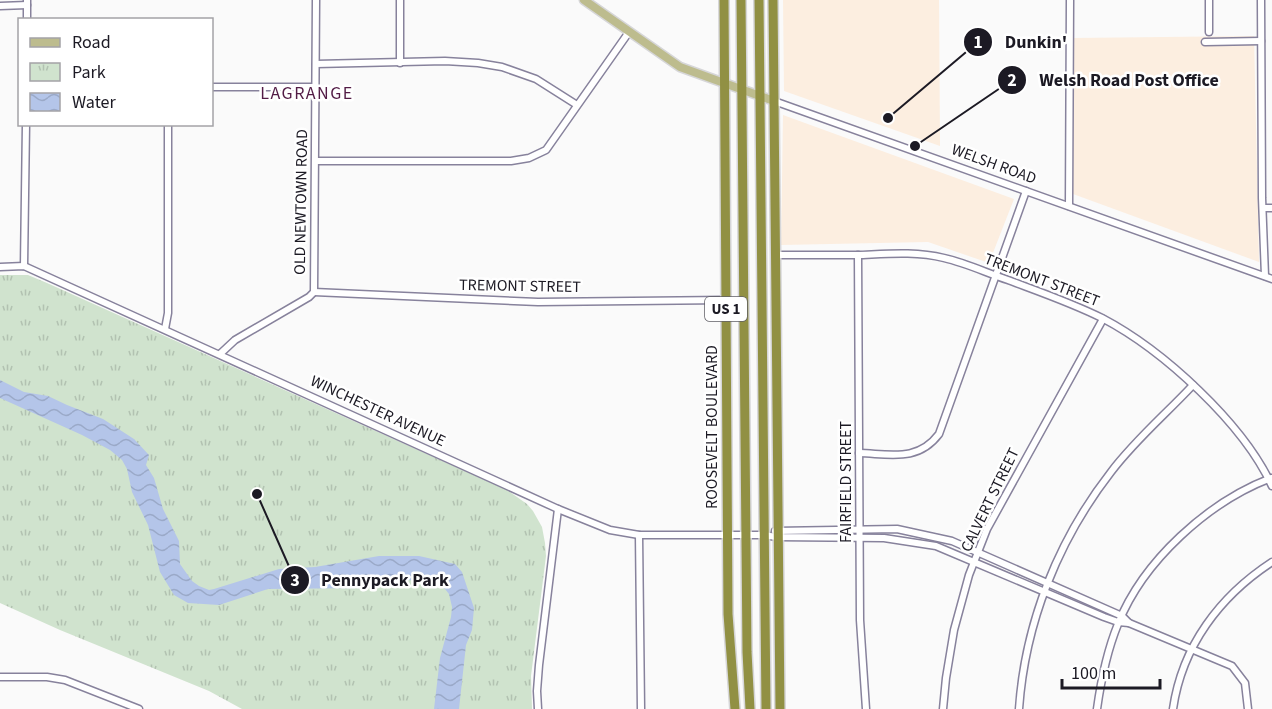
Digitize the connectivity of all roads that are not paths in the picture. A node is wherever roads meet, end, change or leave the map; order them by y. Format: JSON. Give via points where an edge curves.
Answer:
{"nodes":[{"id":1,"x":316,"y":0,"type":"edge"},
{"id":2,"x":400,"y":0,"type":"edge"},
{"id":3,"x":584,"y":0,"type":"edge"},
{"id":4,"x":724,"y":0,"type":"edge"},
{"id":5,"x":741,"y":0,"type":"edge"},
{"id":6,"x":759,"y":0,"type":"edge"},
{"id":7,"x":773,"y":0,"type":"edge"},
{"id":8,"x":1070,"y":0,"type":"edge"},
{"id":9,"x":1209,"y":0,"type":"edge"},
{"id":10,"x":1261,"y":0,"type":"edge"},
{"id":11,"x":27,"y":2,"type":"edge"},
{"id":12,"x":0,"y":6,"type":"edge"},
{"id":13,"x":27,"y":18,"type":"edge"},
{"id":14,"x":629,"y":32,"type":"junction"},
{"id":15,"x":1209,"y":32,"type":"dead end"},
{"id":16,"x":1261,"y":41,"type":"junction"},
{"id":17,"x":1204,"y":42,"type":"dead end"},
{"id":18,"x":400,"y":63,"type":"junction"},
{"id":19,"x":316,"y":64,"type":"junction"},
{"id":20,"x":724,"y":83,"type":"junction"},
{"id":21,"x":213,"y":87,"type":"edge"},
{"id":22,"x":316,"y":87,"type":"junction"},
{"id":23,"x":742,"y":90,"type":"junction"},
{"id":24,"x":760,"y":96,"type":"junction"},
{"id":25,"x":774,"y":101,"type":"junction"},
{"id":26,"x":577,"y":105,"type":"junction"},
{"id":27,"x":26,"y":126,"type":"edge"},
{"id":28,"x":168,"y":126,"type":"edge"},
{"id":29,"x":316,"y":161,"type":"junction"},
{"id":30,"x":1026,"y":191,"type":"junction"},
{"id":31,"x":1069,"y":206,"type":"junction"},
{"id":32,"x":1263,"y":208,"type":"junction"},
{"id":33,"x":1272,"y":208,"type":"edge"},
{"id":34,"x":775,"y":255,"type":"junction"},
{"id":35,"x":858,"y":255,"type":"junction"},
{"id":36,"x":24,"y":266,"type":"junction"},
{"id":37,"x":0,"y":267,"type":"edge"},
{"id":38,"x":996,"y":276,"type":"junction"},
{"id":39,"x":1265,"y":276,"type":"junction"},
{"id":40,"x":1272,"y":279,"type":"edge"},
{"id":41,"x":314,"y":292,"type":"junction"},
{"id":42,"x":726,"y":300,"type":"junction"},
{"id":43,"x":1103,"y":319,"type":"junction"},
{"id":44,"x":165,"y":329,"type":"junction"},
{"id":45,"x":220,"y":354,"type":"junction"},
{"id":46,"x":1193,"y":385,"type":"junction"},
{"id":47,"x":859,"y":453,"type":"junction"},
{"id":48,"x":1271,"y":481,"type":"edge"},
{"id":49,"x":558,"y":509,"type":"junction"},
{"id":50,"x":777,"y":534,"type":"junction"},
{"id":51,"x":860,"y":534,"type":"junction"},
{"id":52,"x":639,"y":535,"type":"junction"},
{"id":53,"x":728,"y":535,"type":"junction"},
{"id":54,"x":746,"y":535,"type":"junction"},
{"id":55,"x":763,"y":535,"type":"junction"},
{"id":56,"x":978,"y":554,"type":"junction"},
{"id":57,"x":974,"y":562,"type":"junction"},
{"id":58,"x":1272,"y":562,"type":"edge"},
{"id":59,"x":1048,"y":583,"type":"junction"},
{"id":60,"x":1044,"y":592,"type":"junction"},
{"id":61,"x":1120,"y":619,"type":"junction"},
{"id":62,"x":1191,"y":648,"type":"junction"},
{"id":63,"x":0,"y":677,"type":"edge"},
{"id":64,"x":766,"y":708,"type":"edge"},
{"id":65,"x":138,"y":709,"type":"edge"},
{"id":66,"x":538,"y":709,"type":"edge"},
{"id":67,"x":641,"y":709,"type":"edge"},
{"id":68,"x":735,"y":709,"type":"edge"},
{"id":69,"x":750,"y":709,"type":"edge"},
{"id":70,"x":780,"y":709,"type":"edge"},
{"id":71,"x":866,"y":709,"type":"edge"},
{"id":72,"x":943,"y":709,"type":"edge"},
{"id":73,"x":1019,"y":709,"type":"edge"},
{"id":74,"x":1097,"y":709,"type":"edge"},
{"id":75,"x":1173,"y":709,"type":"edge"},
{"id":76,"x":1248,"y":709,"type":"edge"}],
"edges":[{"from":1,"to":19,"type":"street","name":"OLD NEWTOWN ROAD"},
{"from":2,"to":18,"type":"street"},
{"from":3,"to":14,"type":"main road","name":"WELSH ROAD"},
{"from":4,"to":20,"type":"highway","name":"ROOSEVELT BOULEVARD","number":"US 1"},
{"from":5,"to":23,"type":"highway","name":"ROOSEVELT BOULEVARD","number":"US 1"},
{"from":6,"to":24,"type":"highway","number":"US 1"},
{"from":7,"to":25,"type":"highway"},
{"from":8,"to":31,"type":"street"},
{"from":9,"to":15,"type":"street"},
{"from":10,"to":16,"type":"street"},
{"from":11,"to":12,"type":"street"},
{"from":11,"to":13,"type":"street"},
{"from":14,"to":20,"type":"main road","name":"WELSH ROAD","via":[[680,67]]},
{"from":14,"to":26,"type":"street"},
{"from":16,"to":17,"type":"street"},
{"from":16,"to":32,"type":"street"},
{"from":18,"to":19,"type":"street"},
{"from":18,"to":26,"type":"street","via":[[445,61],[502,67],[536,79]]},
{"from":19,"to":22,"type":"street","name":"OLD NEWTOWN ROAD"},
{"from":20,"to":23,"type":"main road","name":"WELSH ROAD"},
{"from":20,"to":42,"type":"highway","name":"ROOSEVELT BOULEVARD","number":"US 1"},
{"from":21,"to":22,"type":"street"},
{"from":22,"to":29,"type":"street","name":"OLD NEWTOWN ROAD"},
{"from":23,"to":24,"type":"main road","name":"WELSH ROAD"},
{"from":23,"to":54,"type":"highway","name":"ROOSEVELT BOULEVARD","number":"US 1"},
{"from":24,"to":25,"type":"main road","name":"WELSH ROAD"},
{"from":24,"to":55,"type":"highway","number":"US 1"},
{"from":25,"to":30,"type":"street","name":"WELSH ROAD"},
{"from":25,"to":34,"type":"highway"},
{"from":26,"to":29,"type":"street","via":[[546,150],[530,158]]},
{"from":27,"to":36,"type":"street"},
{"from":28,"to":44,"type":"street"},
{"from":29,"to":41,"type":"street","name":"OLD NEWTOWN ROAD"},
{"from":30,"to":31,"type":"street","name":"WELSH ROAD"},
{"from":30,"to":38,"type":"street"},
{"from":31,"to":39,"type":"street","name":"WELSH ROAD"},
{"from":32,"to":33,"type":"street"},
{"from":32,"to":39,"type":"street"},
{"from":34,"to":35,"type":"street","name":"TREMONT STREET"},
{"from":34,"to":50,"type":"highway"},
{"from":35,"to":38,"type":"street","name":"TREMONT STREET","via":[[896,253],[943,258]]},
{"from":35,"to":47,"type":"street","name":"FAIRFIELD STREET"},
{"from":36,"to":37,"type":"street","name":"WINCHESTER AVENUE"},
{"from":36,"to":44,"type":"street","name":"WINCHESTER AVENUE"},
{"from":38,"to":43,"type":"street","name":"TREMONT STREET"},
{"from":38,"to":47,"type":"street","via":[[932,444],[909,454]]},
{"from":39,"to":40,"type":"street","name":"WELSH ROAD"},
{"from":41,"to":42,"type":"street","name":"TREMONT STREET","via":[[538,302]]},
{"from":41,"to":45,"type":"street","name":"OLD NEWTOWN ROAD","via":[[235,340]]},
{"from":42,"to":53,"type":"highway","name":"ROOSEVELT BOULEVARD","number":"US 1"},
{"from":43,"to":46,"type":"street","name":"TREMONT STREET","via":[[1160,357]]},
{"from":43,"to":56,"type":"street","name":"CALVERT STREET","via":[[994,514]]},
{"from":44,"to":45,"type":"street","name":"WINCHESTER AVENUE"},
{"from":45,"to":49,"type":"street","name":"WINCHESTER AVENUE"},
{"from":46,"to":48,"type":"street","name":"TREMONT STREET","via":[[1230,424]]},
{"from":46,"to":59,"type":"street","via":[[1111,471],[1066,541]]},
{"from":47,"to":51,"type":"street","name":"FAIRFIELD STREET"},
{"from":48,"to":61,"type":"street","via":[[1224,502],[1184,533],[1151,569]]},
{"from":49,"to":52,"type":"street","name":"WINCHESTER AVENUE","via":[[610,530]]},
{"from":49,"to":66,"type":"street","via":[[539,665]]},
{"from":50,"to":51,"type":"street","name":"WINCHESTER AVENUE"},
{"from":50,"to":55,"type":"street","name":"WINCHESTER AVENUE"},
{"from":50,"to":70,"type":"highway"},
{"from":51,"to":56,"type":"street","via":[[897,529],[918,532],[952,541]]},
{"from":51,"to":57,"type":"street","via":[[936,546]]},
{"from":51,"to":71,"type":"street","name":"FAIRFIELD STREET"},
{"from":52,"to":53,"type":"street","name":"WINCHESTER AVENUE"},
{"from":52,"to":67,"type":"street"},
{"from":53,"to":54,"type":"street","name":"WINCHESTER AVENUE"},
{"from":53,"to":68,"type":"highway","name":"ROOSEVELT BOULEVARD","number":"US 1"},
{"from":54,"to":55,"type":"street","name":"WINCHESTER AVENUE"},
{"from":54,"to":69,"type":"highway","name":"ROOSEVELT BOULEVARD","number":"US 1"},
{"from":55,"to":64,"type":"highway","number":"US 1"},
{"from":56,"to":57,"type":"street","name":"CALVERT STREET"},
{"from":56,"to":59,"type":"street"},
{"from":57,"to":60,"type":"street"},
{"from":57,"to":72,"type":"street","name":"CALVERT STREET","via":[[954,630]]},
{"from":58,"to":62,"type":"street","via":[[1226,599]]},
{"from":59,"to":60,"type":"street"},
{"from":59,"to":61,"type":"street"},
{"from":60,"to":61,"type":"street"},
{"from":60,"to":73,"type":"street","via":[[1030,639]]},
{"from":61,"to":62,"type":"street"},
{"from":61,"to":74,"type":"street","via":[[1104,669]]},
{"from":62,"to":75,"type":"street"},
{"from":62,"to":76,"type":"street","via":[[1237,671],[1245,683]]},
{"from":63,"to":65,"type":"street","via":[[65,680]]}]}
